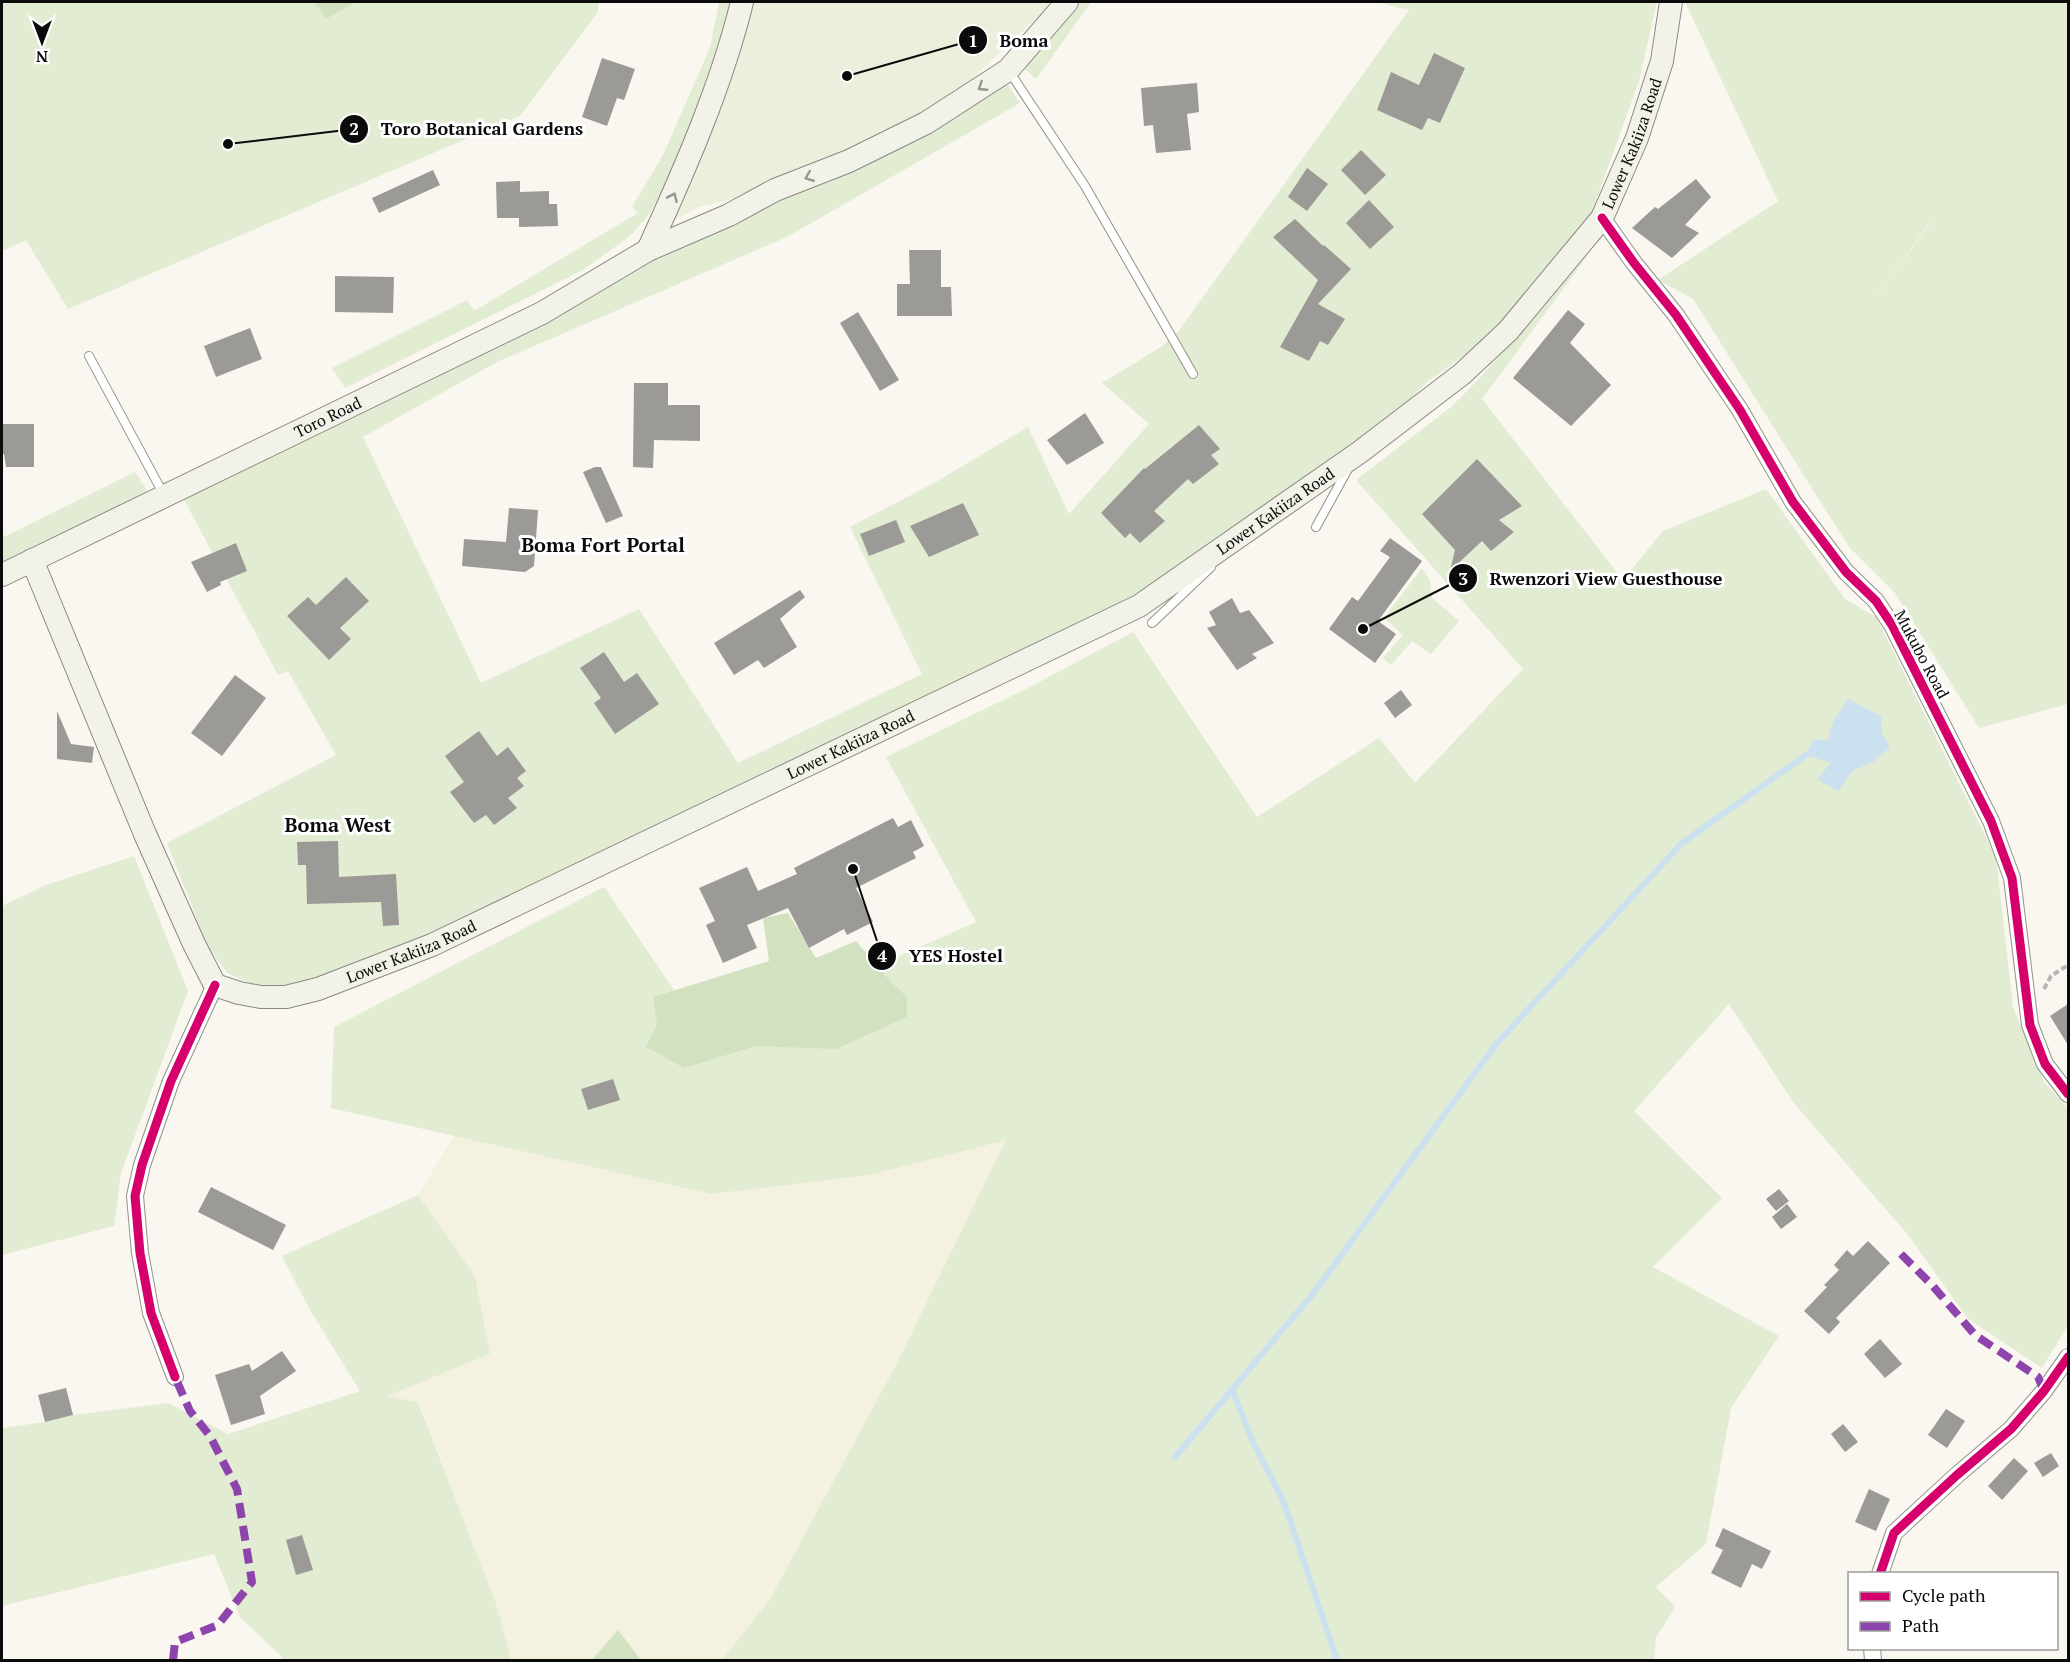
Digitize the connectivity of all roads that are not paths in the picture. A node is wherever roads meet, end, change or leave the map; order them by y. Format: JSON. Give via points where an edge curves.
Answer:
{"nodes":[{"id":1,"x":742,"y":2,"type":"edge"},
{"id":2,"x":1066,"y":2,"type":"edge"},
{"id":3,"x":1671,"y":2,"type":"edge"},
{"id":4,"x":1008,"y":70,"type":"junction"},
{"id":5,"x":1602,"y":218,"type":"junction"},
{"id":6,"x":648,"y":250,"type":"junction"},
{"id":7,"x":89,"y":356,"type":"dead end"},
{"id":8,"x":1193,"y":375,"type":"dead end"},
{"id":9,"x":1360,"y":452,"type":"junction"},
{"id":10,"x":164,"y":495,"type":"junction"},
{"id":11,"x":1316,"y":527,"type":"dead end"},
{"id":12,"x":1236,"y":540,"type":"junction"},
{"id":13,"x":32,"y":560,"type":"junction"},
{"id":14,"x":2,"y":575,"type":"edge"},
{"id":15,"x":1152,"y":623,"type":"dead end"},
{"id":16,"x":215,"y":985,"type":"junction"},
{"id":17,"x":2068,"y":1094,"type":"edge"},
{"id":18,"x":2068,"y":1357,"type":"edge"},
{"id":19,"x":175,"y":1377,"type":"dead end"},
{"id":20,"x":1881,"y":1572,"type":"edge"}],
"edges":[{"from":6,"to":1,"type":"main road","one_way":true,"via":[[686,167]]},
{"from":2,"to":4,"type":"main road","name":"Toro Road"},
{"from":3,"to":5,"type":"main road","name":"Lower Kakiiza Road","via":[[1662,61],[1637,138]]},
{"from":4,"to":6,"type":"main road","name":"Toro Road","one_way":true,"via":[[927,123]]},
{"from":4,"to":8,"type":"lane","via":[[1085,186]]},
{"from":5,"to":9,"type":"main road","name":"Lower Kakiiza Road","via":[[1508,331],[1462,374]]},
{"from":5,"to":17,"type":"street","name":"Mukubo Road","via":[[1676,315],[1740,410],[1793,502],[1892,625],[1991,821],[2012,878],[2030,1025],[2045,1064]]},
{"from":6,"to":10,"type":"main road","name":"Toro Road","via":[[542,313]]},
{"from":7,"to":10,"type":"lane"},
{"from":9,"to":11,"type":"lane"},
{"from":9,"to":12,"type":"main road","name":"Lower Kakiiza Road"},
{"from":10,"to":13,"type":"main road","name":"Toro Road"},
{"from":12,"to":15,"type":"lane"},
{"from":12,"to":16,"type":"main road","name":"Lower Kakiiza Road","via":[[1139,606],[432,945],[318,989],[286,997],[261,997]]},
{"from":13,"to":14,"type":"main road","name":"Toro Road"},
{"from":13,"to":16,"type":"main road","via":[[146,834]]},
{"from":16,"to":19,"type":"street","via":[[171,1081],[135,1196],[151,1313]]},
{"from":18,"to":20,"type":"street","via":[[2011,1429],[1894,1533]]}]}
